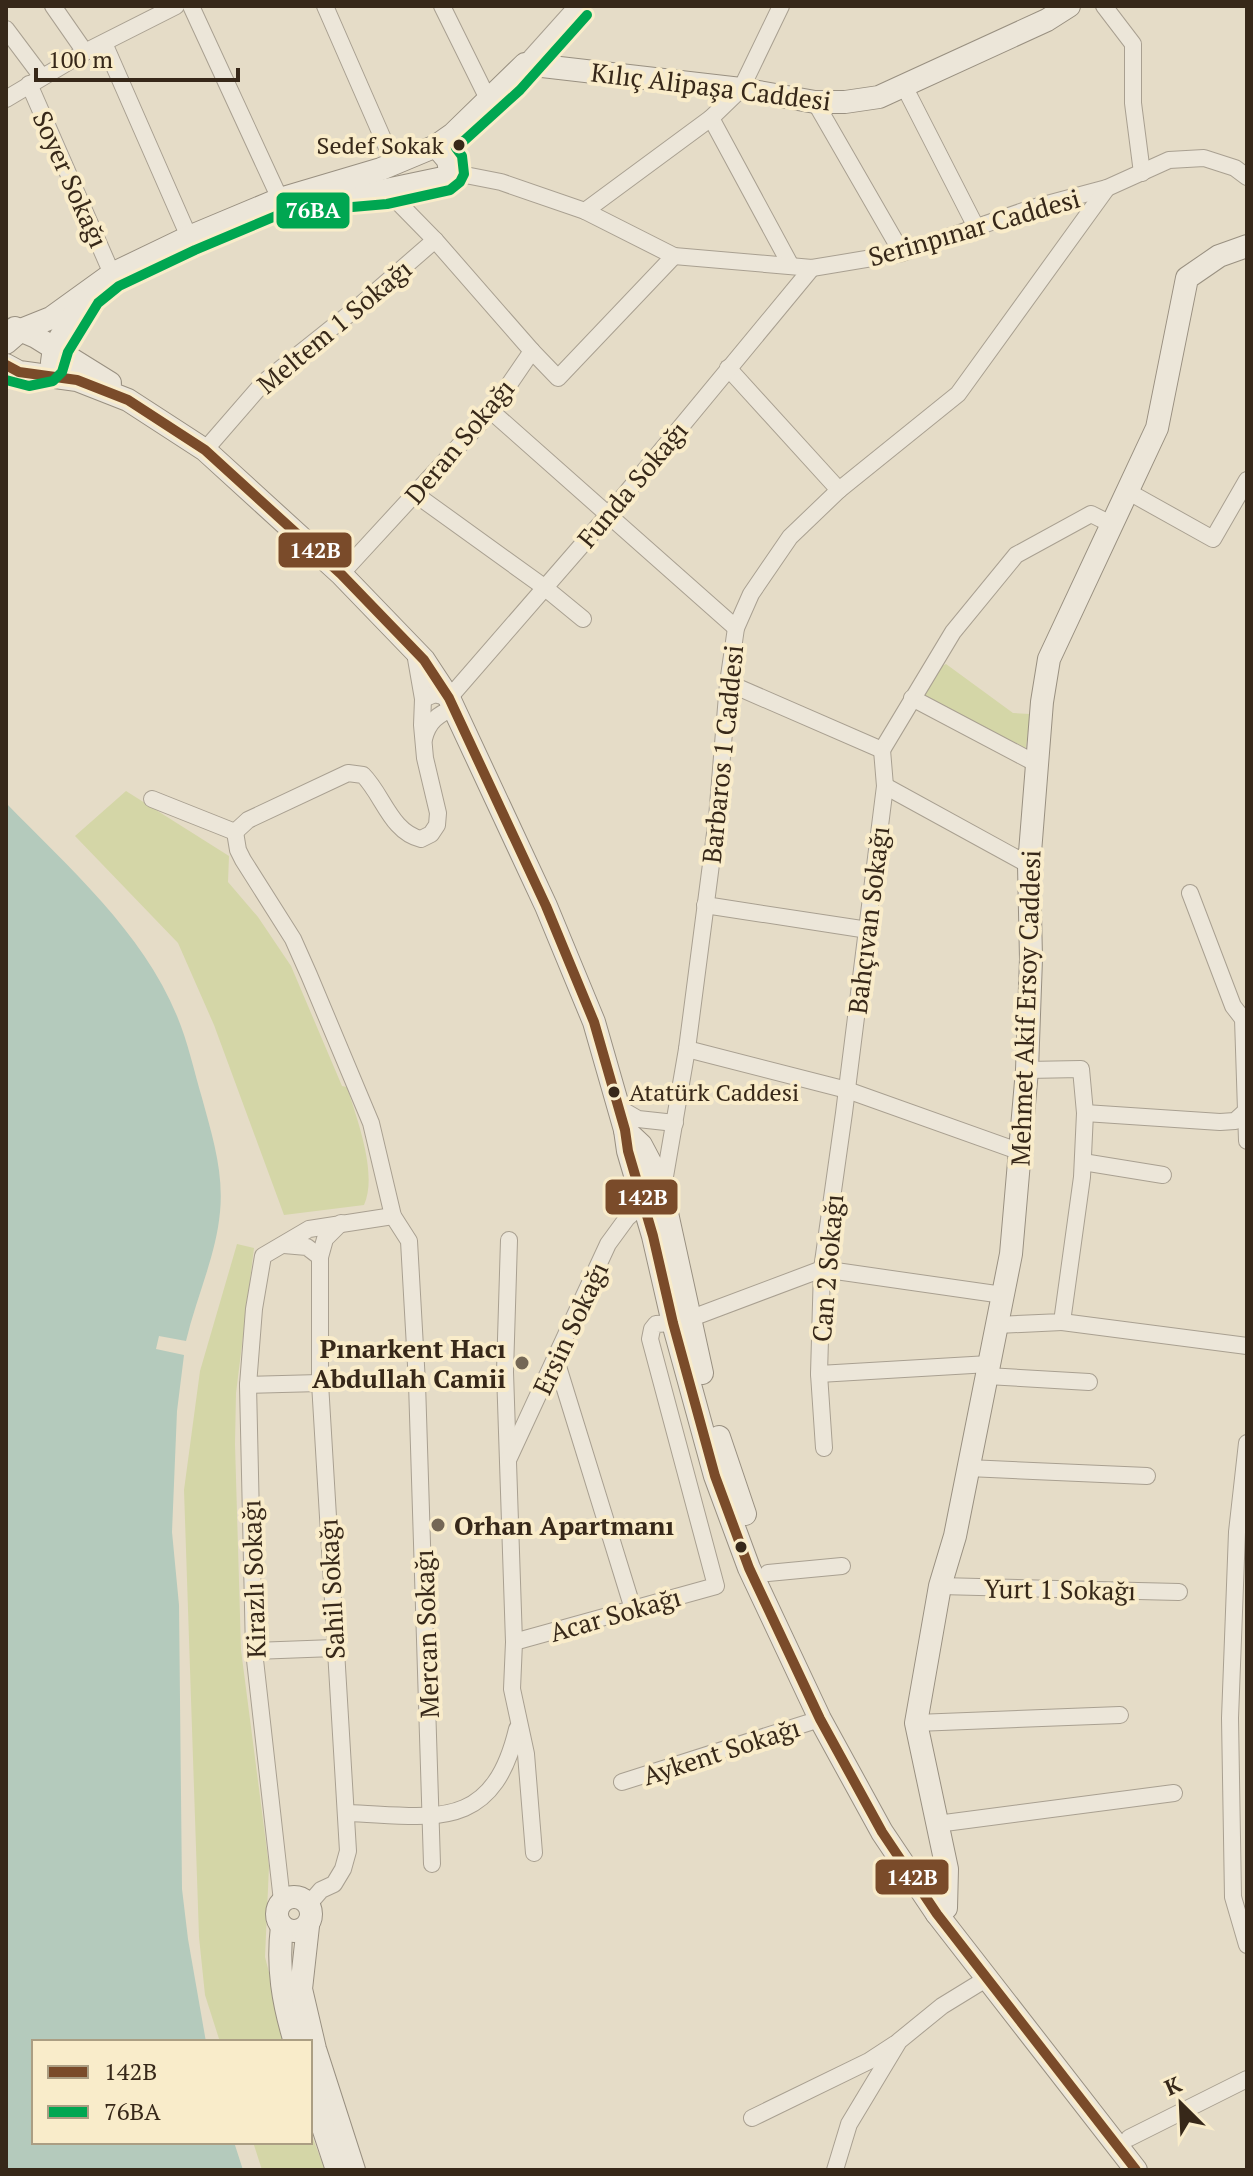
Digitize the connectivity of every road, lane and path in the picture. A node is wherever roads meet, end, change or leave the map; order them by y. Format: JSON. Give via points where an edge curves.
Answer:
{"nodes":[{"id":1,"x":53,"y":6,"type":"edge"},
{"id":2,"x":176,"y":6,"type":"edge"},
{"id":3,"x":191,"y":6,"type":"edge"},
{"id":4,"x":325,"y":6,"type":"edge"},
{"id":5,"x":442,"y":6,"type":"edge"},
{"id":6,"x":577,"y":6,"type":"edge"},
{"id":7,"x":781,"y":6,"type":"edge"},
{"id":8,"x":1069,"y":6,"type":"edge"},
{"id":9,"x":1104,"y":6,"type":"edge"},
{"id":10,"x":6,"y":29,"type":"edge"},
{"id":11,"x":104,"y":43,"type":"junction"},
{"id":12,"x":85,"y":52,"type":"junction"},
{"id":13,"x":525,"y":64,"type":"junction"},
{"id":14,"x":36,"y":80,"type":"junction"},
{"id":15,"x":904,"y":86,"type":"junction"},
{"id":16,"x":741,"y":89,"type":"junction"},
{"id":17,"x":6,"y":99,"type":"edge"},
{"id":18,"x":488,"y":99,"type":"junction"},
{"id":19,"x":815,"y":102,"type":"junction"},
{"id":20,"x":711,"y":118,"type":"junction"},
{"id":21,"x":436,"y":146,"type":"junction"},
{"id":22,"x":393,"y":170,"type":"junction"},
{"id":23,"x":450,"y":172,"type":"junction"},
{"id":24,"x":1142,"y":173,"type":"junction"},
{"id":25,"x":1247,"y":177,"type":"edge"},
{"id":26,"x":423,"y":183,"type":"junction"},
{"id":27,"x":1107,"y":188,"type":"junction"},
{"id":28,"x":280,"y":199,"type":"junction"},
{"id":29,"x":585,"y":211,"type":"junction"},
{"id":30,"x":976,"y":227,"type":"junction"},
{"id":31,"x":189,"y":237,"type":"junction"},
{"id":32,"x":435,"y":240,"type":"junction"},
{"id":33,"x":1247,"y":246,"type":"edge"},
{"id":34,"x":902,"y":253,"type":"junction"},
{"id":35,"x":674,"y":256,"type":"junction"},
{"id":36,"x":791,"y":266,"type":"junction"},
{"id":37,"x":812,"y":268,"type":"junction"},
{"id":38,"x":112,"y":274,"type":"junction"},
{"id":39,"x":87,"y":293,"type":"junction"},
{"id":40,"x":11,"y":332,"type":"edge"},
{"id":41,"x":54,"y":348,"type":"junction"},
{"id":42,"x":532,"y":351,"type":"junction"},
{"id":43,"x":6,"y":365,"type":"edge"},
{"id":44,"x":728,"y":368,"type":"junction"},
{"id":45,"x":35,"y":375,"type":"junction"},
{"id":46,"x":128,"y":400,"type":"junction"},
{"id":47,"x":491,"y":411,"type":"junction"},
{"id":48,"x":205,"y":450,"type":"junction"},
{"id":49,"x":1247,"y":480,"type":"edge"},
{"id":50,"x":839,"y":490,"type":"junction"},
{"id":51,"x":1127,"y":491,"type":"junction"},
{"id":52,"x":415,"y":494,"type":"junction"},
{"id":53,"x":608,"y":515,"type":"junction"},
{"id":54,"x":1111,"y":524,"type":"junction"},
{"id":55,"x":341,"y":574,"type":"junction"},
{"id":56,"x":544,"y":587,"type":"junction"},
{"id":57,"x":583,"y":619,"type":"dead end"},
{"id":58,"x":736,"y":628,"type":"junction"},
{"id":59,"x":414,"y":650,"type":"junction"},
{"id":60,"x":728,"y":683,"type":"junction"},
{"id":61,"x":912,"y":698,"type":"junction"},
{"id":62,"x":423,"y":699,"type":"junction"},
{"id":63,"x":452,"y":703,"type":"junction"},
{"id":64,"x":424,"y":741,"type":"junction"},
{"id":65,"x":882,"y":750,"type":"junction"},
{"id":66,"x":1037,"y":764,"type":"junction"},
{"id":67,"x":885,"y":786,"type":"junction"},
{"id":68,"x":152,"y":799,"type":"dead end"},
{"id":69,"x":235,"y":832,"type":"junction"},
{"id":70,"x":1029,"y":865,"type":"junction"},
{"id":71,"x":1190,"y":893,"type":"dead end"},
{"id":72,"x":705,"y":905,"type":"junction"},
{"id":73,"x":868,"y":930,"type":"junction"},
{"id":74,"x":687,"y":1049,"type":"junction"},
{"id":75,"x":1027,"y":1070,"type":"junction"},
{"id":76,"x":847,"y":1090,"type":"junction"},
{"id":77,"x":619,"y":1108,"type":"junction"},
{"id":78,"x":1247,"y":1111,"type":"edge"},
{"id":79,"x":1085,"y":1113,"type":"junction"},
{"id":80,"x":652,"y":1122,"type":"junction"},
{"id":81,"x":675,"y":1123,"type":"junction"},
{"id":82,"x":625,"y":1130,"type":"junction"},
{"id":83,"x":1247,"y":1141,"type":"edge"},
{"id":84,"x":1021,"y":1152,"type":"junction"},
{"id":85,"x":1083,"y":1162,"type":"junction"},
{"id":86,"x":1163,"y":1175,"type":"dead end"},
{"id":87,"x":654,"y":1198,"type":"junction"},
{"id":88,"x":393,"y":1216,"type":"junction"},
{"id":89,"x":342,"y":1222,"type":"junction"},
{"id":90,"x":509,"y":1240,"type":"dead end"},
{"id":91,"x":284,"y":1245,"type":"junction"},
{"id":92,"x":320,"y":1257,"type":"junction"},
{"id":93,"x":822,"y":1269,"type":"junction"},
{"id":94,"x":1003,"y":1295,"type":"junction"},
{"id":95,"x":681,"y":1321,"type":"junction"},
{"id":96,"x":1062,"y":1322,"type":"junction"},
{"id":97,"x":997,"y":1325,"type":"junction"},
{"id":98,"x":1247,"y":1346,"type":"edge"},
{"id":99,"x":556,"y":1360,"type":"junction"},
{"id":100,"x":988,"y":1370,"type":"junction"},
{"id":101,"x":819,"y":1374,"type":"junction"},
{"id":102,"x":1089,"y":1382,"type":"dead end"},
{"id":103,"x":320,"y":1383,"type":"junction"},
{"id":104,"x":248,"y":1385,"type":"junction"},
{"id":105,"x":1247,"y":1443,"type":"edge"},
{"id":106,"x":824,"y":1448,"type":"dead end"},
{"id":107,"x":508,"y":1461,"type":"junction"},
{"id":108,"x":968,"y":1468,"type":"junction"},
{"id":109,"x":1147,"y":1476,"type":"dead end"},
{"id":110,"x":1245,"y":1487,"type":"edge"},
{"id":111,"x":842,"y":1566,"type":"dead end"},
{"id":112,"x":768,"y":1573,"type":"junction"},
{"id":113,"x":940,"y":1586,"type":"junction"},
{"id":114,"x":1179,"y":1592,"type":"dead end"},
{"id":115,"x":633,"y":1609,"type":"junction"},
{"id":116,"x":514,"y":1642,"type":"junction"},
{"id":117,"x":334,"y":1648,"type":"junction"},
{"id":118,"x":254,"y":1651,"type":"junction"},
{"id":119,"x":1120,"y":1715,"type":"dead end"},
{"id":120,"x":820,"y":1719,"type":"junction"},
{"id":121,"x":916,"y":1723,"type":"junction"},
{"id":122,"x":518,"y":1724,"type":"junction"},
{"id":123,"x":622,"y":1782,"type":"dead end"},
{"id":124,"x":1174,"y":1793,"type":"dead end"},
{"id":125,"x":347,"y":1813,"type":"junction"},
{"id":126,"x":432,"y":1817,"type":"junction"},
{"id":127,"x":937,"y":1824,"type":"junction"},
{"id":128,"x":534,"y":1853,"type":"dead end"},
{"id":129,"x":432,"y":1864,"type":"dead end"},
{"id":130,"x":1240,"y":1895,"type":"edge"},
{"id":131,"x":282,"y":1901,"type":"junction"},
{"id":132,"x":934,"y":1901,"type":"junction"},
{"id":133,"x":308,"y":1915,"type":"junction"},
{"id":134,"x":282,"y":1926,"type":"junction"},
{"id":135,"x":1247,"y":1945,"type":"edge"},
{"id":136,"x":986,"y":1979,"type":"junction"},
{"id":137,"x":294,"y":2040,"type":"edge"},
{"id":138,"x":899,"y":2041,"type":"junction"},
{"id":139,"x":1247,"y":2079,"type":"edge"},
{"id":140,"x":312,"y":2094,"type":"edge"},
{"id":141,"x":752,"y":2118,"type":"dead end"},
{"id":142,"x":1129,"y":2138,"type":"junction"},
{"id":143,"x":337,"y":2170,"type":"edge"},
{"id":144,"x":354,"y":2170,"type":"edge"},
{"id":145,"x":835,"y":2170,"type":"edge"},
{"id":146,"x":1136,"y":2170,"type":"edge"},
{"id":147,"x":1153,"y":2170,"type":"edge"}],
"edges":[{"from":1,"to":12,"type":"street"},
{"from":2,"to":11,"type":"street"},
{"from":3,"to":28,"type":"street"},
{"from":4,"to":22,"type":"street"},
{"from":5,"to":18,"type":"street"},
{"from":6,"to":13,"type":"street"},
{"from":7,"to":16,"type":"street"},
{"from":8,"to":15,"type":"street","name":"Kılıç Alipaşa Caddesi"},
{"from":9,"to":24,"type":"street","via":[[1133,44],[1133,103]]},
{"from":10,"to":14,"type":"street","name":"Soyer Sokağı"},
{"from":11,"to":12,"type":"street"},
{"from":11,"to":31,"type":"street"},
{"from":12,"to":14,"type":"street"},
{"from":13,"to":16,"type":"street","name":"Kılıç Alipaşa Caddesi"},
{"from":13,"to":18,"type":"street"},
{"from":14,"to":17,"type":"street"},
{"from":14,"to":38,"type":"street","name":"Soyer Sokağı"},
{"from":15,"to":19,"type":"street","name":"Kılıç Alipaşa Caddesi","via":[[879,97]]},
{"from":15,"to":30,"type":"street"},
{"from":16,"to":19,"type":"street","name":"Kılıç Alipaşa Caddesi"},
{"from":16,"to":20,"type":"street"},
{"from":18,"to":21,"type":"street"},
{"from":19,"to":34,"type":"street"},
{"from":20,"to":29,"type":"street"},
{"from":20,"to":36,"type":"street"},
{"from":21,"to":22,"type":"street"},
{"from":21,"to":23,"type":"street"},
{"from":22,"to":26,"type":"street"},
{"from":22,"to":26,"type":"street","via":[[413,169]]},
{"from":22,"to":28,"type":"street"},
{"from":22,"to":32,"type":"street"},
{"from":23,"to":26,"type":"street"},
{"from":23,"to":29,"type":"street","name":"Serinpınar Caddesi","via":[[501,182]]},
{"from":24,"to":25,"type":"street","name":"Serinpınar Caddesi","via":[[1169,160],[1204,158]]},
{"from":24,"to":27,"type":"street","name":"Serinpınar Caddesi"},
{"from":27,"to":30,"type":"street","name":"Serinpınar Caddesi"},
{"from":27,"to":50,"type":"street","name":"Barbaros 1 Caddesi","via":[[958,394]]},
{"from":28,"to":31,"type":"street"},
{"from":29,"to":35,"type":"street","name":"Serinpınar Caddesi"},
{"from":30,"to":34,"type":"street","name":"Serinpınar Caddesi"},
{"from":31,"to":38,"type":"street"},
{"from":32,"to":42,"type":"street"},
{"from":32,"to":48,"type":"street","name":"Meltem 1 Sokağı","via":[[264,382]]},
{"from":33,"to":51,"type":"street","name":"Mehmet Akif Ersoy Caddesi","via":[[1219,256],[1187,278],[1157,428]]},
{"from":34,"to":37,"type":"street","name":"Serinpınar Caddesi"},
{"from":35,"to":36,"type":"street","name":"Serinpınar Caddesi"},
{"from":35,"to":42,"type":"street","name":"Deran Sokağı","via":[[558,378]]},
{"from":36,"to":37,"type":"street","name":"Serinpınar Caddesi"},
{"from":37,"to":44,"type":"street","name":"Funda Sokağı"},
{"from":38,"to":39,"type":"street"},
{"from":39,"to":40,"type":"street","via":[[51,318]]},
{"from":39,"to":41,"type":"street"},
{"from":40,"to":41,"type":"street"},
{"from":41,"to":45,"type":"street","via":[[51,364]]},
{"from":41,"to":46,"type":"street"},
{"from":42,"to":47,"type":"street","name":"Deran Sokağı"},
{"from":43,"to":45,"type":"street"},
{"from":44,"to":50,"type":"street"},
{"from":44,"to":53,"type":"street","name":"Funda Sokağı"},
{"from":45,"to":46,"type":"street","via":[[77,380]]},
{"from":46,"to":48,"type":"street"},
{"from":47,"to":52,"type":"street","name":"Deran Sokağı"},
{"from":47,"to":53,"type":"street"},
{"from":48,"to":55,"type":"street"},
{"from":49,"to":51,"type":"street","via":[[1213,539]]},
{"from":50,"to":58,"type":"street","name":"Barbaros 1 Caddesi","via":[[790,537],[751,594]]},
{"from":51,"to":54,"type":"street","name":"Mehmet Akif Ersoy Caddesi"},
{"from":52,"to":55,"type":"street","name":"Deran Sokağı"},
{"from":52,"to":56,"type":"street"},
{"from":53,"to":56,"type":"street","name":"Funda Sokağı"},
{"from":53,"to":58,"type":"street"},
{"from":54,"to":61,"type":"street","via":[[1091,514],[1016,555],[953,632]]},
{"from":54,"to":66,"type":"street","name":"Mehmet Akif Ersoy Caddesi","via":[[1049,659]]},
{"from":55,"to":59,"type":"street"},
{"from":56,"to":57,"type":"street"},
{"from":56,"to":63,"type":"street","name":"Funda Sokağı"},
{"from":58,"to":60,"type":"street","name":"Barbaros 1 Caddesi"},
{"from":59,"to":62,"type":"street"},
{"from":59,"to":63,"type":"street"},
{"from":60,"to":65,"type":"street"},
{"from":60,"to":72,"type":"street","name":"Barbaros 1 Caddesi"},
{"from":61,"to":65,"type":"street"},
{"from":61,"to":66,"type":"street"},
{"from":62,"to":63,"type":"street","via":[[435,694]]},
{"from":62,"to":64,"type":"street"},
{"from":63,"to":64,"type":"street","name":"Funda Sokağı","via":[[431,722]]},
{"from":63,"to":77,"type":"street","via":[[594,1022]]},
{"from":64,"to":69,"type":"street","via":[[438,813],[437,825],[421,839],[401,828],[363,775],[348,773],[248,820]]},
{"from":65,"to":67,"type":"street","name":"Bahçıvan Sokağı"},
{"from":66,"to":70,"type":"street","name":"Mehmet Akif Ersoy Caddesi"},
{"from":67,"to":70,"type":"street"},
{"from":67,"to":73,"type":"street","name":"Bahçıvan Sokağı"},
{"from":68,"to":69,"type":"street"},
{"from":69,"to":88,"type":"street","name":"Mercan Sokağı","via":[[243,860],[293,939],[371,1123]]},
{"from":70,"to":75,"type":"street","name":"Mehmet Akif Ersoy Caddesi"},
{"from":71,"to":78,"type":"street","via":[[1233,1006],[1243,1019]]},
{"from":72,"to":73,"type":"street"},
{"from":72,"to":74,"type":"street","name":"Barbaros 1 Caddesi"},
{"from":73,"to":76,"type":"street","name":"Bahçıvan Sokağı"},
{"from":74,"to":76,"type":"street"},
{"from":74,"to":81,"type":"street","name":"Barbaros 1 Caddesi"},
{"from":75,"to":79,"type":"street","via":[[1081,1069]]},
{"from":75,"to":84,"type":"street","name":"Mehmet Akif Ersoy Caddesi"},
{"from":76,"to":84,"type":"street"},
{"from":76,"to":93,"type":"street","name":"Can 2 Sokağı"},
{"from":77,"to":80,"type":"street"},
{"from":77,"to":82,"type":"street"},
{"from":78,"to":79,"type":"street","via":[[1235,1121],[1220,1122]]},
{"from":78,"to":83,"type":"street"},
{"from":79,"to":85,"type":"street"},
{"from":80,"to":81,"type":"street"},
{"from":80,"to":82,"type":"street"},
{"from":81,"to":87,"type":"street","name":"Barbaros 1 Caddesi"},
{"from":82,"to":87,"type":"street","via":[[628,1151]]},
{"from":84,"to":94,"type":"street","name":"Mehmet Akif Ersoy Caddesi"},
{"from":85,"to":86,"type":"street"},
{"from":85,"to":96,"type":"street"},
{"from":87,"to":95,"type":"street"},
{"from":87,"to":99,"type":"street","name":"Ersin Sokağı","via":[[627,1218],[608,1244]]},
{"from":88,"to":89,"type":"street"},
{"from":88,"to":126,"type":"street","name":"Mercan Sokağı","via":[[409,1241]]},
{"from":89,"to":91,"type":"street","via":[[309,1229]]},
{"from":89,"to":92,"type":"street","via":[[325,1239]]},
{"from":90,"to":107,"type":"street"},
{"from":91,"to":92,"type":"street","via":[[307,1247]]},
{"from":91,"to":104,"type":"street","name":"Kirazlı Sokağı","via":[[263,1256]]},
{"from":92,"to":103,"type":"street","name":"Sahil Sokağı"},
{"from":93,"to":94,"type":"street"},
{"from":93,"to":95,"type":"street"},
{"from":93,"to":101,"type":"street","name":"Can 2 Sokağı"},
{"from":94,"to":97,"type":"street","name":"Mehmet Akif Ersoy Caddesi"},
{"from":95,"to":112,"type":"street"},
{"from":95,"to":115,"type":"street","name":"Acar Sokağı","via":[[656,1324],[650,1339],[716,1586]]},
{"from":95,"to":120,"type":"street","via":[[725,1502],[749,1568]]},
{"from":96,"to":97,"type":"street"},
{"from":96,"to":98,"type":"street"},
{"from":97,"to":100,"type":"street","name":"Mehmet Akif Ersoy Caddesi"},
{"from":99,"to":107,"type":"street","name":"Ersin Sokağı"},
{"from":99,"to":115,"type":"street"},
{"from":100,"to":101,"type":"street"},
{"from":100,"to":102,"type":"street"},
{"from":100,"to":108,"type":"street","name":"Mehmet Akif Ersoy Caddesi"},
{"from":101,"to":106,"type":"street","name":"Can 2 Sokağı"},
{"from":103,"to":104,"type":"street"},
{"from":103,"to":117,"type":"street","name":"Sahil Sokağı"},
{"from":104,"to":118,"type":"street","name":"Kirazlı Sokağı"},
{"from":105,"to":110,"type":"street"},
{"from":107,"to":116,"type":"street"},
{"from":108,"to":109,"type":"street"},
{"from":108,"to":113,"type":"street","name":"Mehmet Akif Ersoy Caddesi"},
{"from":110,"to":130,"type":"street","via":[[1237,1532],[1230,1718]]},
{"from":111,"to":112,"type":"street"},
{"from":112,"to":132,"type":"street","via":[[858,1771]]},
{"from":113,"to":114,"type":"street","name":"Yurt 1 Sokağı"},
{"from":113,"to":121,"type":"street","name":"Mehmet Akif Ersoy Caddesi"},
{"from":115,"to":116,"type":"street","name":"Acar Sokağı"},
{"from":116,"to":122,"type":"street","via":[[512,1689]]},
{"from":117,"to":118,"type":"street"},
{"from":117,"to":125,"type":"street","name":"Sahil Sokağı"},
{"from":118,"to":131,"type":"street","name":"Kirazlı Sokağı"},
{"from":119,"to":121,"type":"street"},
{"from":120,"to":123,"type":"street","name":"Aykent Sokağı"},
{"from":120,"to":132,"type":"street","via":[[882,1832]]},
{"from":121,"to":127,"type":"street","name":"Mehmet Akif Ersoy Caddesi"},
{"from":122,"to":126,"type":"street","via":[[512,1752],[497,1781],[475,1804]]},
{"from":122,"to":128,"type":"street","via":[[526,1754]]},
{"from":124,"to":127,"type":"street"},
{"from":125,"to":126,"type":"street"},
{"from":125,"to":133,"type":"street","name":"Sahil Sokağı","via":[[343,1869],[334,1884],[321,1890]]},
{"from":126,"to":129,"type":"street","name":"Mercan Sokağı"},
{"from":127,"to":132,"type":"street","name":"Mehmet Akif Ersoy Caddesi","via":[[947,1869]]},
{"from":130,"to":135,"type":"street"},
{"from":131,"to":133,"type":"street","via":[[294,1897]]},
{"from":131,"to":134,"type":"street","via":[[276,1913]]},
{"from":132,"to":136,"type":"street"},
{"from":132,"to":142,"type":"street"},
{"from":133,"to":134,"type":"street","via":[[293,1932]]},
{"from":133,"to":144,"type":"street","via":[[301,1989]]},
{"from":134,"to":137,"type":"street","via":[[280,1982]]},
{"from":136,"to":138,"type":"street"},
{"from":136,"to":146,"type":"street"},
{"from":138,"to":141,"type":"street"},
{"from":138,"to":145,"type":"street","via":[[849,2124]]},
{"from":139,"to":142,"type":"street"},
{"from":140,"to":143,"type":"street"},
{"from":142,"to":147,"type":"street"}]}
